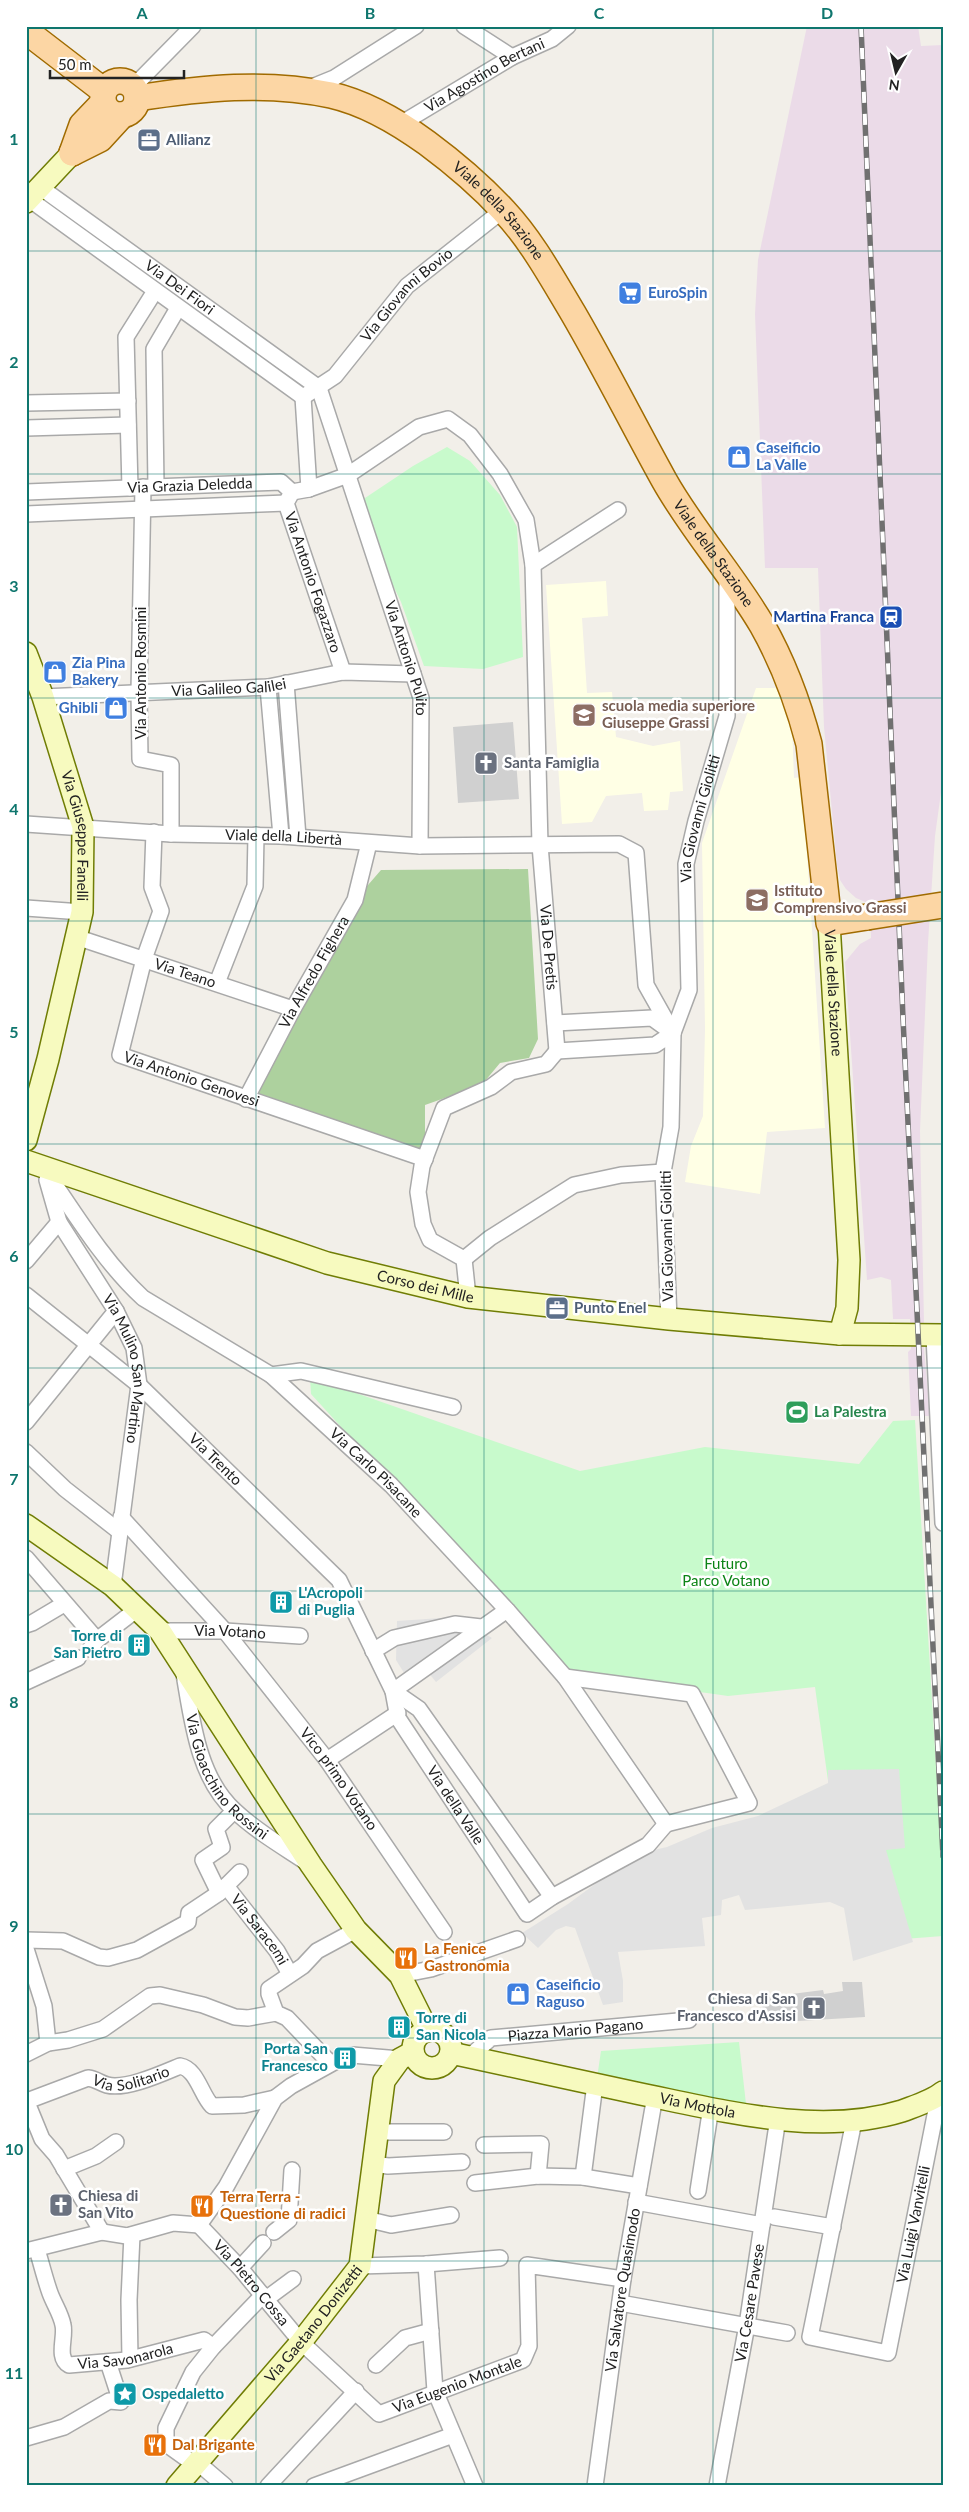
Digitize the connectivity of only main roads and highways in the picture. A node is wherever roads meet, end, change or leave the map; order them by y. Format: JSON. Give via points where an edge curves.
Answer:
{"nodes":[{"id":1,"x":26,"y":31,"type":"edge"},
{"id":2,"x":120,"y":99,"type":"junction"},
{"id":3,"x":72,"y":153,"type":"road end"},
{"id":4,"x":943,"y":905,"type":"edge"}],
"edges":[{"from":1,"to":2,"type":"main road"},
{"from":2,"to":3,"type":"main road","via":[[100,139]]},
{"from":2,"to":4,"type":"main road","name":"Viale della Stazione","bridge":true,"via":[[219,87],[262,86],[305,90],[352,101],[399,125],[453,162],[503,210],[552,277],[666,482],[765,631],[780,661],[809,744],[829,923]]}]}
